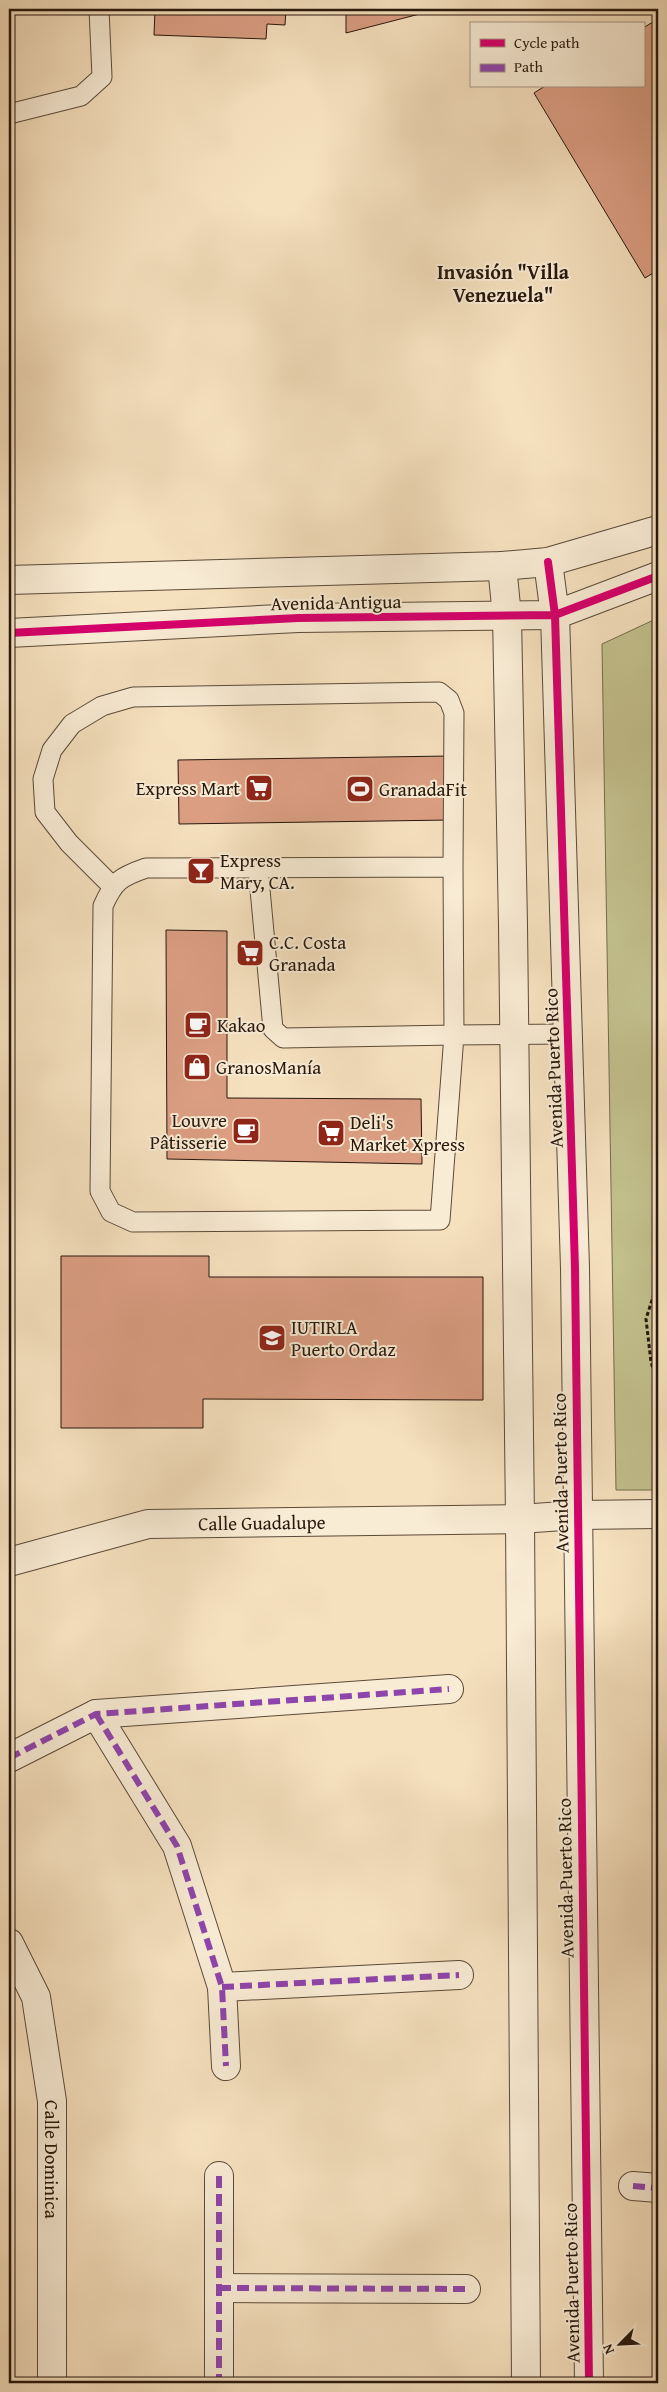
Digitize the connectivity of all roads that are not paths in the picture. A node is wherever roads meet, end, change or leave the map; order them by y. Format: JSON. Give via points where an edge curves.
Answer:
{"nodes":[{"id":1,"x":99,"y":9,"type":"edge"},
{"id":2,"x":9,"y":114,"type":"edge"},
{"id":3,"x":658,"y":530,"type":"edge"},
{"id":4,"x":548,"y":562,"type":"junction"},
{"id":5,"x":502,"y":566,"type":"junction"},
{"id":6,"x":658,"y":576,"type":"edge"},
{"id":7,"x":9,"y":580,"type":"edge"},
{"id":8,"x":555,"y":615,"type":"junction"},
{"id":9,"x":507,"y":616,"type":"junction"},
{"id":10,"x":9,"y":633,"type":"edge"},
{"id":11,"x":453,"y":867,"type":"junction"},
{"id":12,"x":258,"y":868,"type":"junction"},
{"id":13,"x":112,"y":886,"type":"junction"},
{"id":14,"x":514,"y":1033,"type":"junction"},
{"id":15,"x":568,"y":1034,"type":"junction"},
{"id":16,"x":454,"y":1035,"type":"junction"},
{"id":17,"x":658,"y":1514,"type":"edge"},
{"id":18,"x":577,"y":1515,"type":"junction"},
{"id":19,"x":520,"y":1519,"type":"junction"},
{"id":20,"x":9,"y":1562,"type":"edge"},
{"id":21,"x":449,"y":1689,"type":"dead end"},
{"id":22,"x":96,"y":1714,"type":"junction"},
{"id":23,"x":9,"y":1758,"type":"edge"},
{"id":24,"x":9,"y":1943,"type":"edge"},
{"id":25,"x":460,"y":1976,"type":"dead end"},
{"id":26,"x":222,"y":1987,"type":"junction"},
{"id":27,"x":226,"y":2066,"type":"dead end"},
{"id":28,"x":219,"y":2176,"type":"dead end"},
{"id":29,"x":219,"y":2288,"type":"junction"},
{"id":30,"x":466,"y":2289,"type":"dead end"},
{"id":31,"x":52,"y":2383,"type":"edge"},
{"id":32,"x":219,"y":2383,"type":"edge"},
{"id":33,"x":526,"y":2383,"type":"edge"},
{"id":34,"x":588,"y":2383,"type":"edge"}],
"edges":[{"from":1,"to":2,"type":"lane","via":[[102,77],[80,96]]},
{"from":3,"to":4,"type":"street","name":"Avenida Antigua"},
{"from":4,"to":5,"type":"street","name":"Avenida Antigua"},
{"from":4,"to":8,"type":"street","name":"Avenida Puerto Rico"},
{"from":5,"to":7,"type":"street","name":"Avenida Antigua"},
{"from":5,"to":9,"type":"street","name":"Avenida Puerto Rico"},
{"from":6,"to":8,"type":"street","name":"Avenida Antigua"},
{"from":8,"to":9,"type":"street","name":"Avenida Antigua"},
{"from":8,"to":15,"type":"street","name":"Avenida Puerto Rico"},
{"from":9,"to":10,"type":"street","name":"Avenida Antigua","via":[[298,618]]},
{"from":9,"to":14,"type":"street","name":"Avenida Puerto Rico"},
{"from":11,"to":12,"type":"lane"},
{"from":11,"to":13,"type":"lane","via":[[454,713],[449,700],[439,692],[133,697],[102,706],[72,724],[52,750],[43,778],[45,812],[69,843]]},
{"from":11,"to":16,"type":"lane"},
{"from":12,"to":13,"type":"lane","via":[[146,868],[126,875]]},
{"from":12,"to":16,"type":"lane","via":[[273,1029],[283,1038]]},
{"from":13,"to":16,"type":"lane","via":[[103,906],[100,1191],[110,1212],[118,1216],[133,1222],[440,1220]]},
{"from":14,"to":15,"type":"lane"},
{"from":14,"to":16,"type":"lane"},
{"from":14,"to":19,"type":"street","name":"Avenida Puerto Rico"},
{"from":15,"to":18,"type":"street","name":"Avenida Puerto Rico","via":[[575,1268]]},
{"from":17,"to":18,"type":"street","name":"Calle Guadalupe"},
{"from":18,"to":19,"type":"street","name":"Calle Guadalupe"},
{"from":18,"to":34,"type":"street","name":"Avenida Puerto Rico"},
{"from":19,"to":20,"type":"street","name":"Calle Guadalupe","via":[[148,1524]]},
{"from":19,"to":33,"type":"street","name":"Avenida Puerto Rico"},
{"from":21,"to":22,"type":"street"},
{"from":22,"to":23,"type":"street"},
{"from":22,"to":26,"type":"street","via":[[177,1846]]},
{"from":24,"to":31,"type":"street","name":"Calle Dominica","via":[[36,1997],[52,2101]]},
{"from":25,"to":26,"type":"street"},
{"from":26,"to":27,"type":"street"},
{"from":28,"to":29,"type":"street"},
{"from":29,"to":30,"type":"street"},
{"from":29,"to":32,"type":"street"}]}
